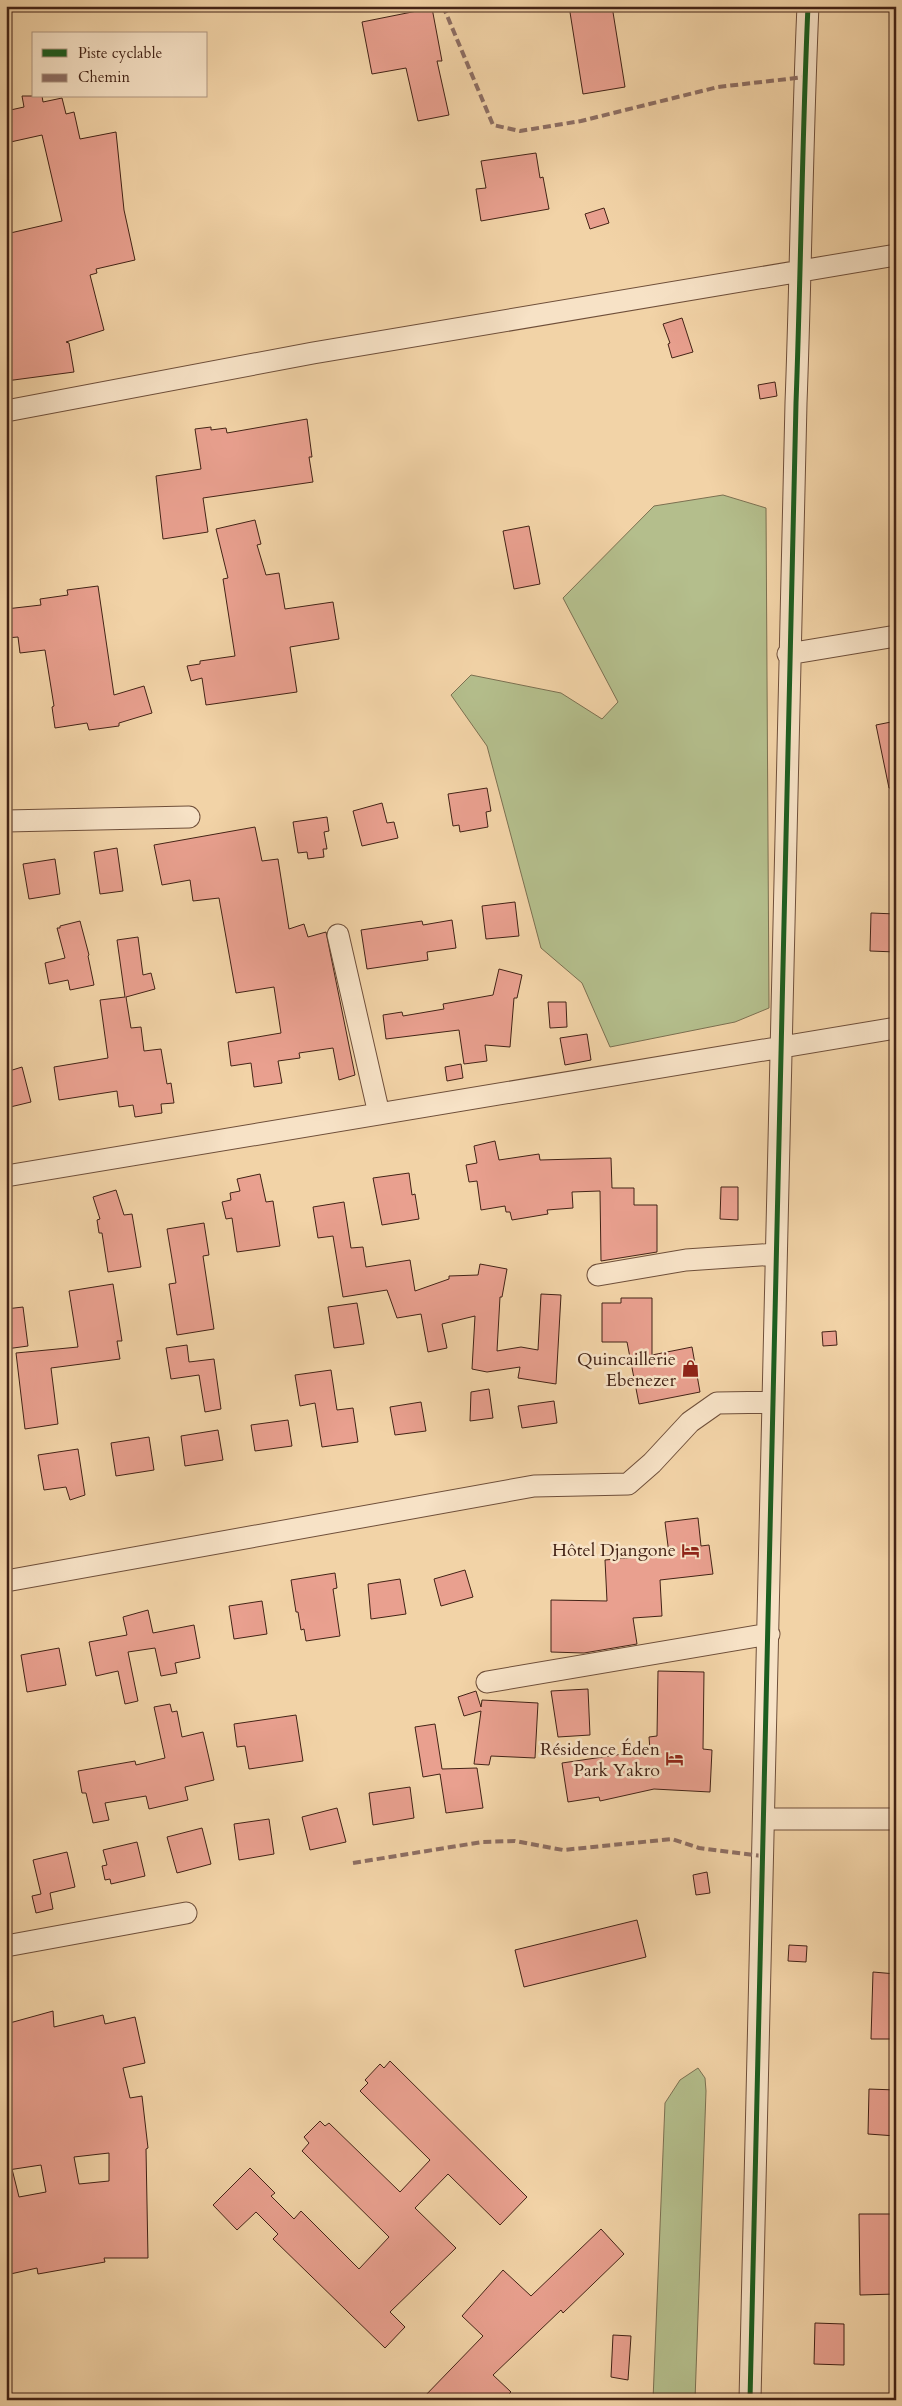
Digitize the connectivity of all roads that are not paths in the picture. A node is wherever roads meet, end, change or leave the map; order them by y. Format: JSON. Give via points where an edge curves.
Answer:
{"nodes":[{"id":1,"x":808,"y":6,"type":"edge"},
{"id":2,"x":896,"y":255,"type":"edge"},
{"id":3,"x":801,"y":271,"type":"junction"},
{"id":4,"x":6,"y":411,"type":"edge"},
{"id":5,"x":896,"y":636,"type":"edge"},
{"id":6,"x":788,"y":654,"type":"junction"},
{"id":7,"x":189,"y":817,"type":"dead end"},
{"id":8,"x":6,"y":821,"type":"edge"},
{"id":9,"x":338,"y":935,"type":"dead end"},
{"id":10,"x":896,"y":1028,"type":"edge"},
{"id":11,"x":780,"y":1048,"type":"junction"},
{"id":12,"x":379,"y":1114,"type":"junction"},
{"id":13,"x":6,"y":1176,"type":"edge"},
{"id":14,"x":776,"y":1254,"type":"junction"},
{"id":15,"x":598,"y":1275,"type":"dead end"},
{"id":16,"x":774,"y":1402,"type":"junction"},
{"id":17,"x":6,"y":1581,"type":"edge"},
{"id":18,"x":769,"y":1634,"type":"junction"},
{"id":19,"x":488,"y":1682,"type":"dead end"},
{"id":20,"x":764,"y":1819,"type":"junction"},
{"id":21,"x":896,"y":1819,"type":"edge"},
{"id":22,"x":186,"y":1913,"type":"dead end"},
{"id":23,"x":6,"y":1946,"type":"edge"},
{"id":24,"x":750,"y":2400,"type":"edge"}],
"edges":[{"from":1,"to":3,"type":"street"},
{"from":2,"to":3,"type":"street"},
{"from":3,"to":4,"type":"street","via":[[313,353]]},
{"from":3,"to":6,"type":"street"},
{"from":5,"to":6,"type":"street"},
{"from":6,"to":11,"type":"street"},
{"from":7,"to":8,"type":"street"},
{"from":9,"to":12,"type":"street"},
{"from":10,"to":11,"type":"street"},
{"from":11,"to":12,"type":"street"},
{"from":11,"to":14,"type":"street"},
{"from":12,"to":13,"type":"street"},
{"from":14,"to":15,"type":"street","via":[[686,1260]]},
{"from":14,"to":16,"type":"street"},
{"from":16,"to":17,"type":"street","via":[[718,1403],[690,1422],[628,1484],[534,1486]]},
{"from":16,"to":18,"type":"street"},
{"from":18,"to":19,"type":"street"},
{"from":18,"to":20,"type":"street"},
{"from":20,"to":21,"type":"street"},
{"from":20,"to":24,"type":"street"},
{"from":22,"to":23,"type":"street"}]}
